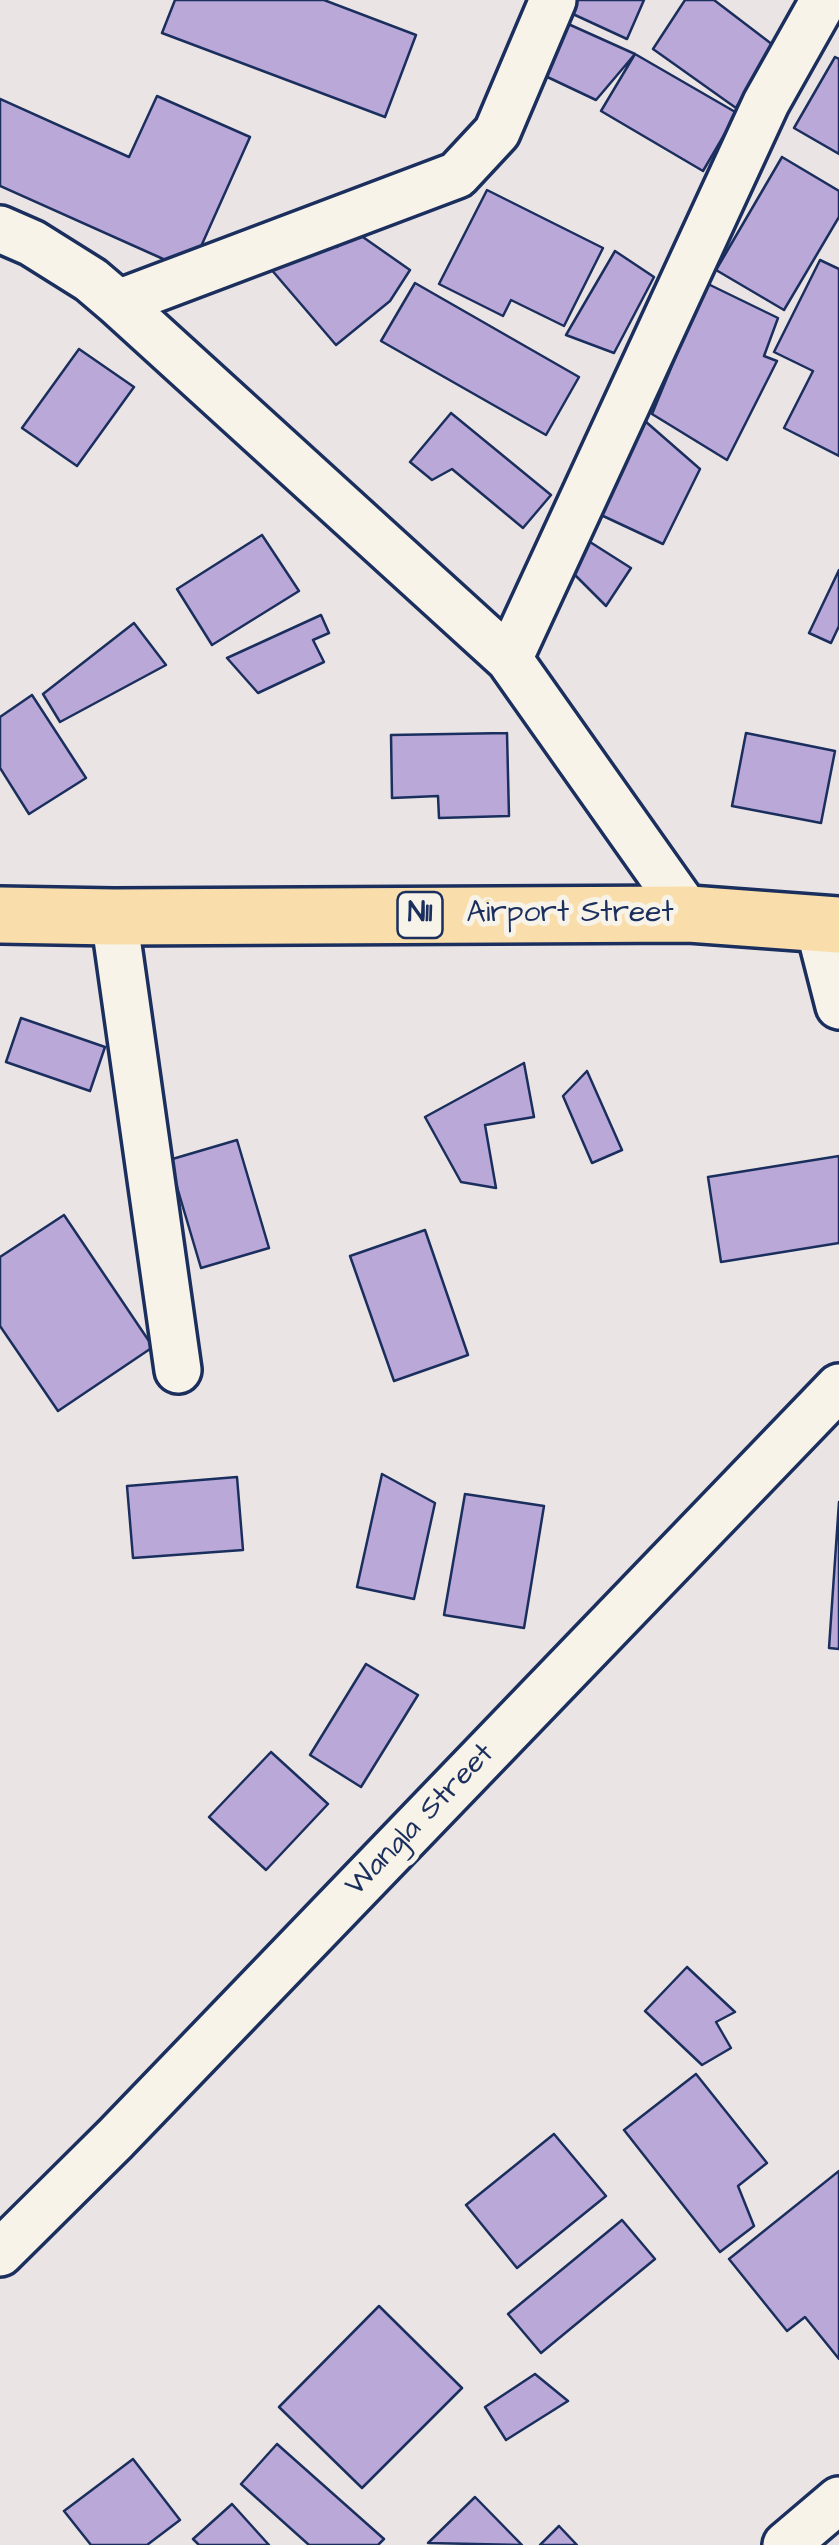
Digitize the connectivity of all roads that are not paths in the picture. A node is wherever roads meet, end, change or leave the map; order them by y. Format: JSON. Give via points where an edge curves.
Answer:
{"nodes":[{"id":1,"x":553,"y":0,"type":"edge"},
{"id":2,"x":824,"y":0,"type":"edge"},
{"id":3,"x":0,"y":228,"type":"edge"},
{"id":4,"x":118,"y":303,"type":"junction"},
{"id":5,"x":510,"y":659,"type":"junction"},
{"id":6,"x":689,"y":914,"type":"junction"},
{"id":7,"x":0,"y":915,"type":"edge"},
{"id":8,"x":114,"y":917,"type":"junction"},
{"id":9,"x":828,"y":925,"type":"edge"},
{"id":10,"x":839,"y":1006,"type":"edge"},
{"id":11,"x":178,"y":1370,"type":"dead end"},
{"id":12,"x":839,"y":1386,"type":"edge"},
{"id":13,"x":0,"y":2253,"type":"edge"},
{"id":14,"x":839,"y":2500,"type":"edge"},
{"id":15,"x":786,"y":2545,"type":"edge"}],
"edges":[{"from":1,"to":4,"type":"street","via":[[497,132],[457,175]]},
{"from":2,"to":5,"type":"street","via":[[758,121]]},
{"from":3,"to":4,"type":"street"},
{"from":4,"to":5,"type":"street"},
{"from":5,"to":6,"type":"street"},
{"from":6,"to":8,"type":"highway","name":"Airport Street","number":"N11"},
{"from":6,"to":9,"type":"highway","name":"Airport Street","number":"N11"},
{"from":7,"to":8,"type":"highway","name":"Airport Street","number":"N11"},
{"from":8,"to":11,"type":"street"},
{"from":9,"to":10,"type":"street"},
{"from":12,"to":13,"type":"street","name":"Wangla Street"},
{"from":14,"to":15,"type":"street"}]}
